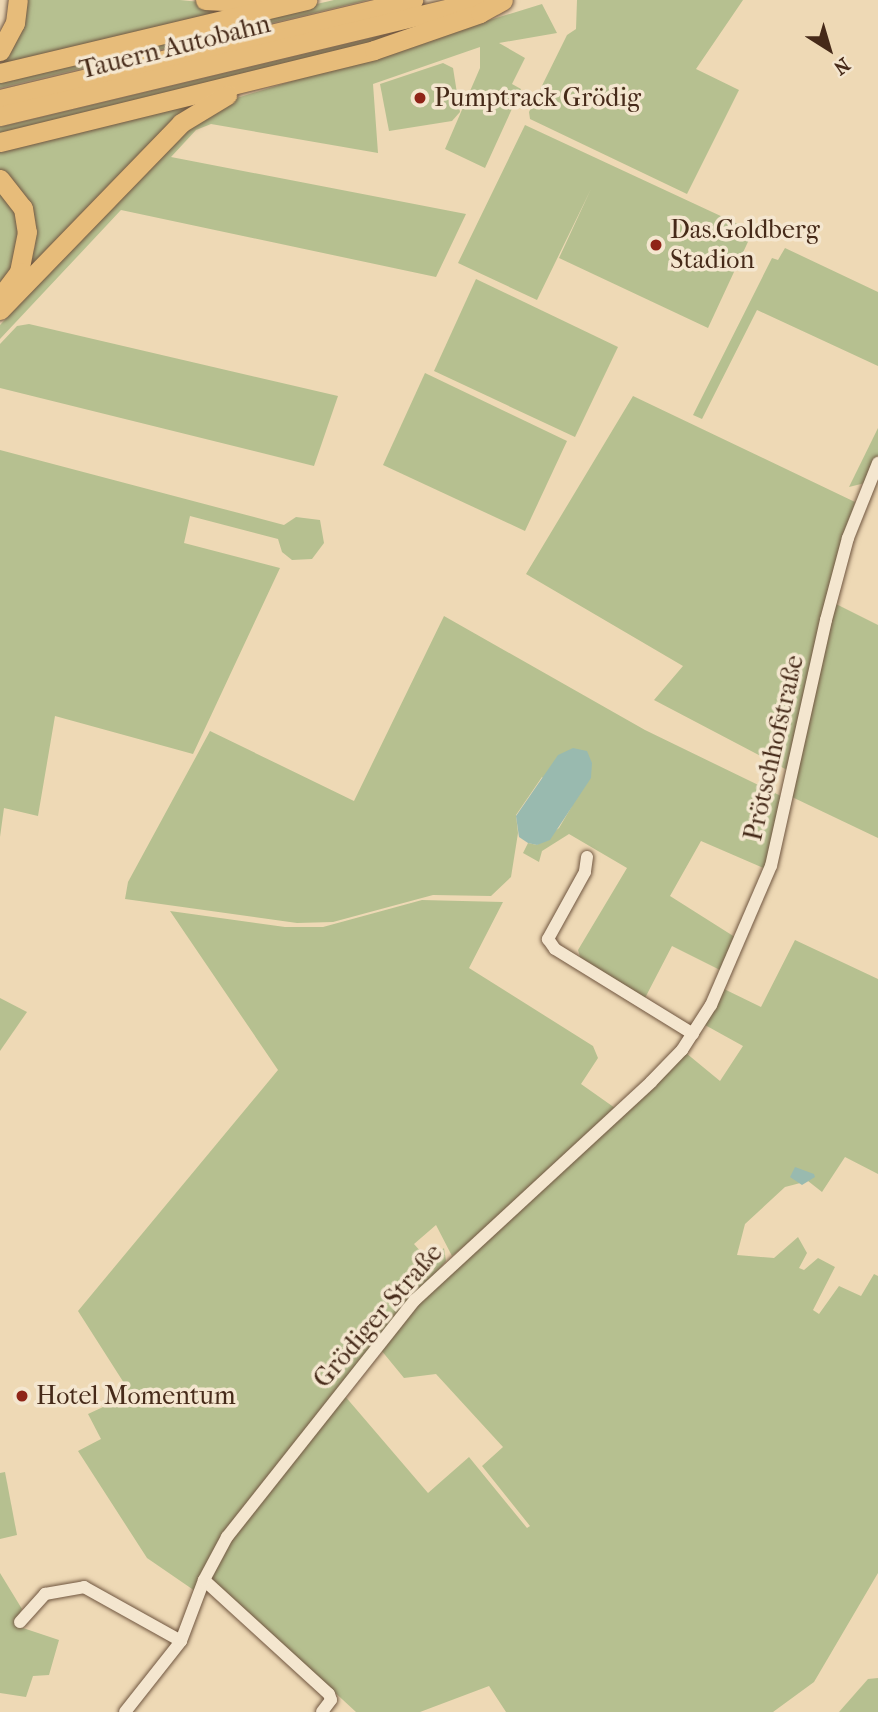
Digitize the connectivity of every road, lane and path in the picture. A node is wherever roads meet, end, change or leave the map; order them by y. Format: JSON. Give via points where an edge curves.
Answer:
{"nodes":[{"id":1,"x":18,"y":0,"type":"edge"},
{"id":2,"x":205,"y":0,"type":"edge"},
{"id":3,"x":414,"y":0,"type":"edge"},
{"id":4,"x":485,"y":0,"type":"edge"},
{"id":5,"x":503,"y":0,"type":"edge"},
{"id":6,"x":297,"y":2,"type":"edge"},
{"id":7,"x":0,"y":51,"type":"edge"},
{"id":8,"x":0,"y":73,"type":"edge"},
{"id":9,"x":252,"y":81,"type":"junction"},
{"id":10,"x":0,"y":99,"type":"edge"},
{"id":11,"x":0,"y":116,"type":"edge"},
{"id":12,"x":0,"y":142,"type":"edge"},
{"id":13,"x":0,"y":178,"type":"edge"},
{"id":14,"x":0,"y":297,"type":"edge"},
{"id":15,"x":0,"y":310,"type":"edge"},
{"id":16,"x":878,"y":463,"type":"edge"},
{"id":17,"x":587,"y":857,"type":"dead end"},
{"id":18,"x":694,"y":1034,"type":"junction"},
{"id":19,"x":651,"y":1082,"type":"joint"},
{"id":20,"x":204,"y":1580,"type":"junction"},
{"id":21,"x":20,"y":1622,"type":"dead end"},
{"id":22,"x":181,"y":1641,"type":"junction"},
{"id":23,"x":125,"y":1712,"type":"edge"},
{"id":24,"x":322,"y":1712,"type":"edge"}],
"edges":[{"from":1,"to":7,"type":"highway","via":[[15,23]]},
{"from":2,"to":6,"type":"highway"},
{"from":3,"to":10,"type":"highway","name":"Tauern Autobahn"},
{"from":4,"to":11,"type":"highway","name":"Tauern Autobahn"},
{"from":5,"to":9,"type":"highway","via":[[480,13],[374,50]]},
{"from":6,"to":8,"type":"highway"},
{"from":9,"to":12,"type":"highway"},
{"from":9,"to":15,"type":"highway","via":[[181,123]]},
{"from":13,"to":14,"type":"highway","via":[[23,208],[27,232],[19,272]]},
{"from":16,"to":18,"type":"street","name":"Prötschhofstraße","via":[[848,538],[826,620],[771,866],[726,974]]},
{"from":17,"to":18,"type":"street","via":[[585,872],[548,939],[555,949]]},
{"from":18,"to":19,"type":"street","name":"Prötschhofstraße"},
{"from":19,"to":20,"type":"street","name":"Grödiger Straße","via":[[415,1300],[228,1537]]},
{"from":20,"to":22,"type":"street","name":"Grödiger Straße"},
{"from":20,"to":24,"type":"street","via":[[329,1694],[331,1700]]},
{"from":21,"to":22,"type":"street","via":[[45,1594],[83,1587]]},
{"from":22,"to":23,"type":"street","name":"Grödiger Straße"}]}
